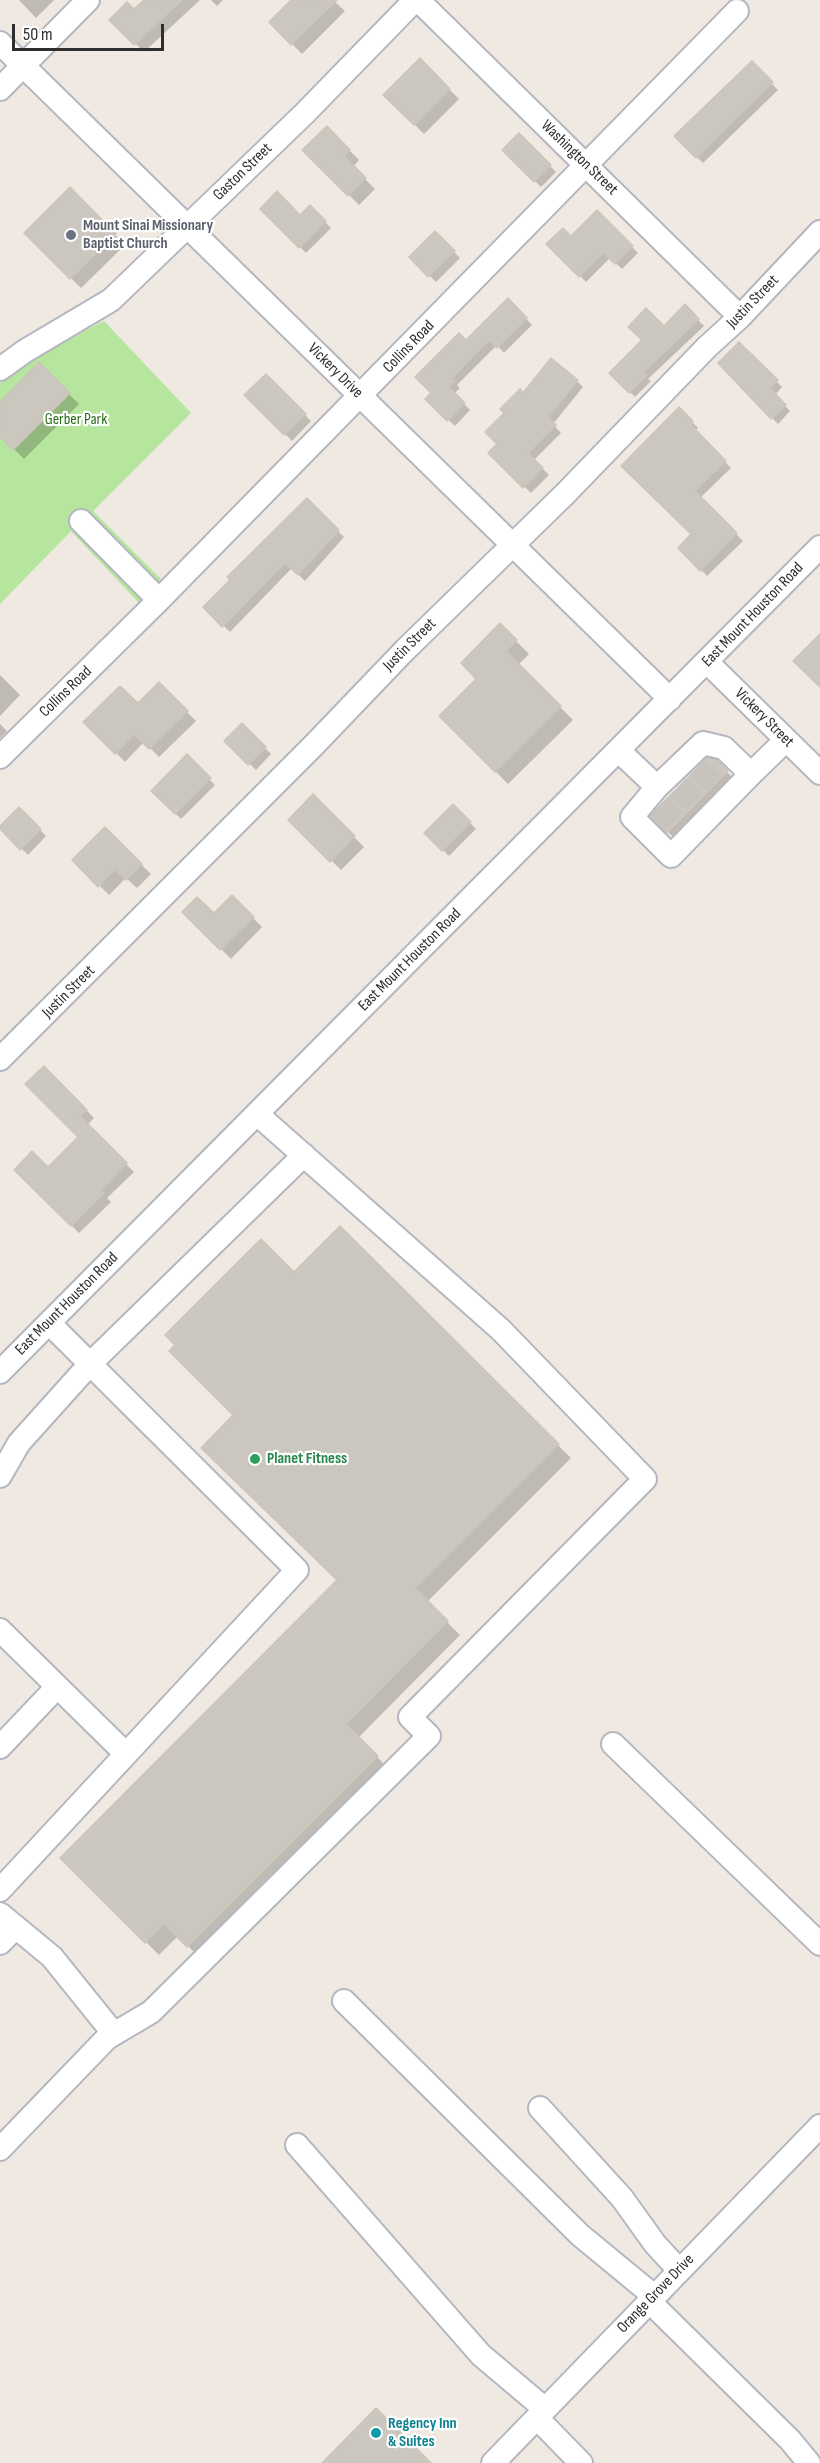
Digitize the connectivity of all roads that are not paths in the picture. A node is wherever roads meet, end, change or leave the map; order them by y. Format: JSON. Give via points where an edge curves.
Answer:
{"nodes":[{"id":1,"x":88,"y":0,"type":"edge"},
{"id":2,"x":416,"y":0,"type":"edge"},
{"id":3,"x":737,"y":11,"type":"dead end"},
{"id":4,"x":0,"y":43,"type":"edge"},
{"id":5,"x":22,"y":66,"type":"junction"},
{"id":6,"x":0,"y":89,"type":"edge"},
{"id":7,"x":587,"y":165,"type":"junction"},
{"id":8,"x":188,"y":226,"type":"junction"},
{"id":9,"x":820,"y":232,"type":"edge"},
{"id":10,"x":740,"y":317,"type":"junction"},
{"id":11,"x":0,"y":369,"type":"edge"},
{"id":12,"x":361,"y":396,"type":"junction"},
{"id":13,"x":81,"y":521,"type":"dead end"},
{"id":14,"x":512,"y":545,"type":"junction"},
{"id":15,"x":820,"y":547,"type":"edge"},
{"id":16,"x":159,"y":600,"type":"junction"},
{"id":17,"x":707,"y":662,"type":"junction"},
{"id":18,"x":670,"y":699,"type":"junction"},
{"id":19,"x":786,"y":740,"type":"junction"},
{"id":20,"x":619,"y":750,"type":"junction"},
{"id":21,"x":0,"y":757,"type":"edge"},
{"id":22,"x":820,"y":773,"type":"edge"},
{"id":23,"x":752,"y":774,"type":"junction"},
{"id":24,"x":662,"y":791,"type":"junction"},
{"id":25,"x":0,"y":1059,"type":"edge"},
{"id":26,"x":257,"y":1114,"type":"junction"},
{"id":27,"x":304,"y":1155,"type":"junction"},
{"id":28,"x":49,"y":1323,"type":"junction"},
{"id":29,"x":90,"y":1364,"type":"junction"},
{"id":30,"x":0,"y":1372,"type":"edge"},
{"id":31,"x":0,"y":1476,"type":"edge"},
{"id":32,"x":0,"y":1630,"type":"edge"},
{"id":33,"x":57,"y":1686,"type":"junction"},
{"id":34,"x":613,"y":1744,"type":"dead end"},
{"id":35,"x":0,"y":1747,"type":"edge"},
{"id":36,"x":126,"y":1755,"type":"junction"},
{"id":37,"x":0,"y":1890,"type":"edge"},
{"id":38,"x":5,"y":1928,"type":"edge"},
{"id":39,"x":820,"y":1944,"type":"edge"},
{"id":40,"x":344,"y":2001,"type":"dead end"},
{"id":41,"x":114,"y":2034,"type":"junction"},
{"id":42,"x":540,"y":2108,"type":"dead end"},
{"id":43,"x":820,"y":2126,"type":"edge"},
{"id":44,"x":297,"y":2145,"type":"dead end"},
{"id":45,"x":0,"y":2149,"type":"edge"},
{"id":46,"x":679,"y":2270,"type":"junction"},
{"id":47,"x":651,"y":2299,"type":"junction"},
{"id":48,"x":541,"y":2414,"type":"junction"},
{"id":49,"x":493,"y":2463,"type":"edge"},
{"id":50,"x":581,"y":2463,"type":"edge"},
{"id":51,"x":809,"y":2463,"type":"edge"}],
"edges":[{"from":1,"to":5,"type":"street"},
{"from":2,"to":7,"type":"street","name":"Washington Street"},
{"from":2,"to":8,"type":"street","name":"Gaston Street"},
{"from":3,"to":7,"type":"street","name":"Collins Road"},
{"from":4,"to":5,"type":"street","name":"Vickery Drive"},
{"from":5,"to":6,"type":"street"},
{"from":5,"to":8,"type":"street","name":"Vickery Drive"},
{"from":7,"to":10,"type":"street","name":"Washington Street"},
{"from":7,"to":12,"type":"street","name":"Collins Road"},
{"from":8,"to":11,"type":"street","name":"Gaston Street","via":[[111,300]]},
{"from":8,"to":12,"type":"street","name":"Vickery Drive"},
{"from":9,"to":10,"type":"street","name":"Justin Street"},
{"from":10,"to":14,"type":"street","name":"Justin Street"},
{"from":12,"to":14,"type":"street","name":"Vickery Drive"},
{"from":12,"to":16,"type":"street","name":"Collins Road"},
{"from":13,"to":16,"type":"street"},
{"from":14,"to":18,"type":"street","name":"Vickery Drive"},
{"from":14,"to":25,"type":"street","name":"Justin Street"},
{"from":15,"to":17,"type":"street","name":"East Mount Houston Road"},
{"from":16,"to":21,"type":"street","name":"Collins Road"},
{"from":17,"to":18,"type":"street","name":"East Mount Houston Road"},
{"from":17,"to":19,"type":"street","name":"Vickery Street"},
{"from":18,"to":20,"type":"street","name":"East Mount Houston Road"},
{"from":19,"to":22,"type":"street","name":"Vickery Street"},
{"from":19,"to":23,"type":"street"},
{"from":20,"to":24,"type":"street"},
{"from":20,"to":26,"type":"street","name":"East Mount Houston Road"},
{"from":23,"to":24,"type":"street","via":[[724,748],[703,743],[692,763]]},
{"from":23,"to":24,"type":"street","via":[[722,791],[683,830],[671,856],[632,817]]},
{"from":26,"to":27,"type":"street"},
{"from":26,"to":28,"type":"street","name":"East Mount Houston Road"},
{"from":27,"to":29,"type":"street"},
{"from":27,"to":41,"type":"street","via":[[501,1330],[645,1479],[410,1717],[429,1736],[151,2012]]},
{"from":28,"to":29,"type":"street"},
{"from":28,"to":30,"type":"street","name":"East Mount Houston Road"},
{"from":29,"to":31,"type":"street","via":[[19,1443]]},
{"from":29,"to":36,"type":"street","via":[[297,1570]]},
{"from":32,"to":33,"type":"street"},
{"from":33,"to":35,"type":"street"},
{"from":33,"to":36,"type":"street"},
{"from":34,"to":39,"type":"street"},
{"from":36,"to":37,"type":"street"},
{"from":38,"to":41,"type":"street","via":[[52,1957]]},
{"from":40,"to":47,"type":"street","via":[[580,2235]]},
{"from":41,"to":45,"type":"street"},
{"from":42,"to":46,"type":"street"},
{"from":43,"to":46,"type":"street","name":"Orange Grove Drive"},
{"from":44,"to":48,"type":"street","via":[[481,2355]]},
{"from":46,"to":47,"type":"street","name":"Orange Grove Drive"},
{"from":47,"to":48,"type":"street","name":"Orange Grove Drive"},
{"from":47,"to":51,"type":"street"},
{"from":48,"to":49,"type":"street","name":"Orange Grove Drive"},
{"from":48,"to":50,"type":"street"}]}
